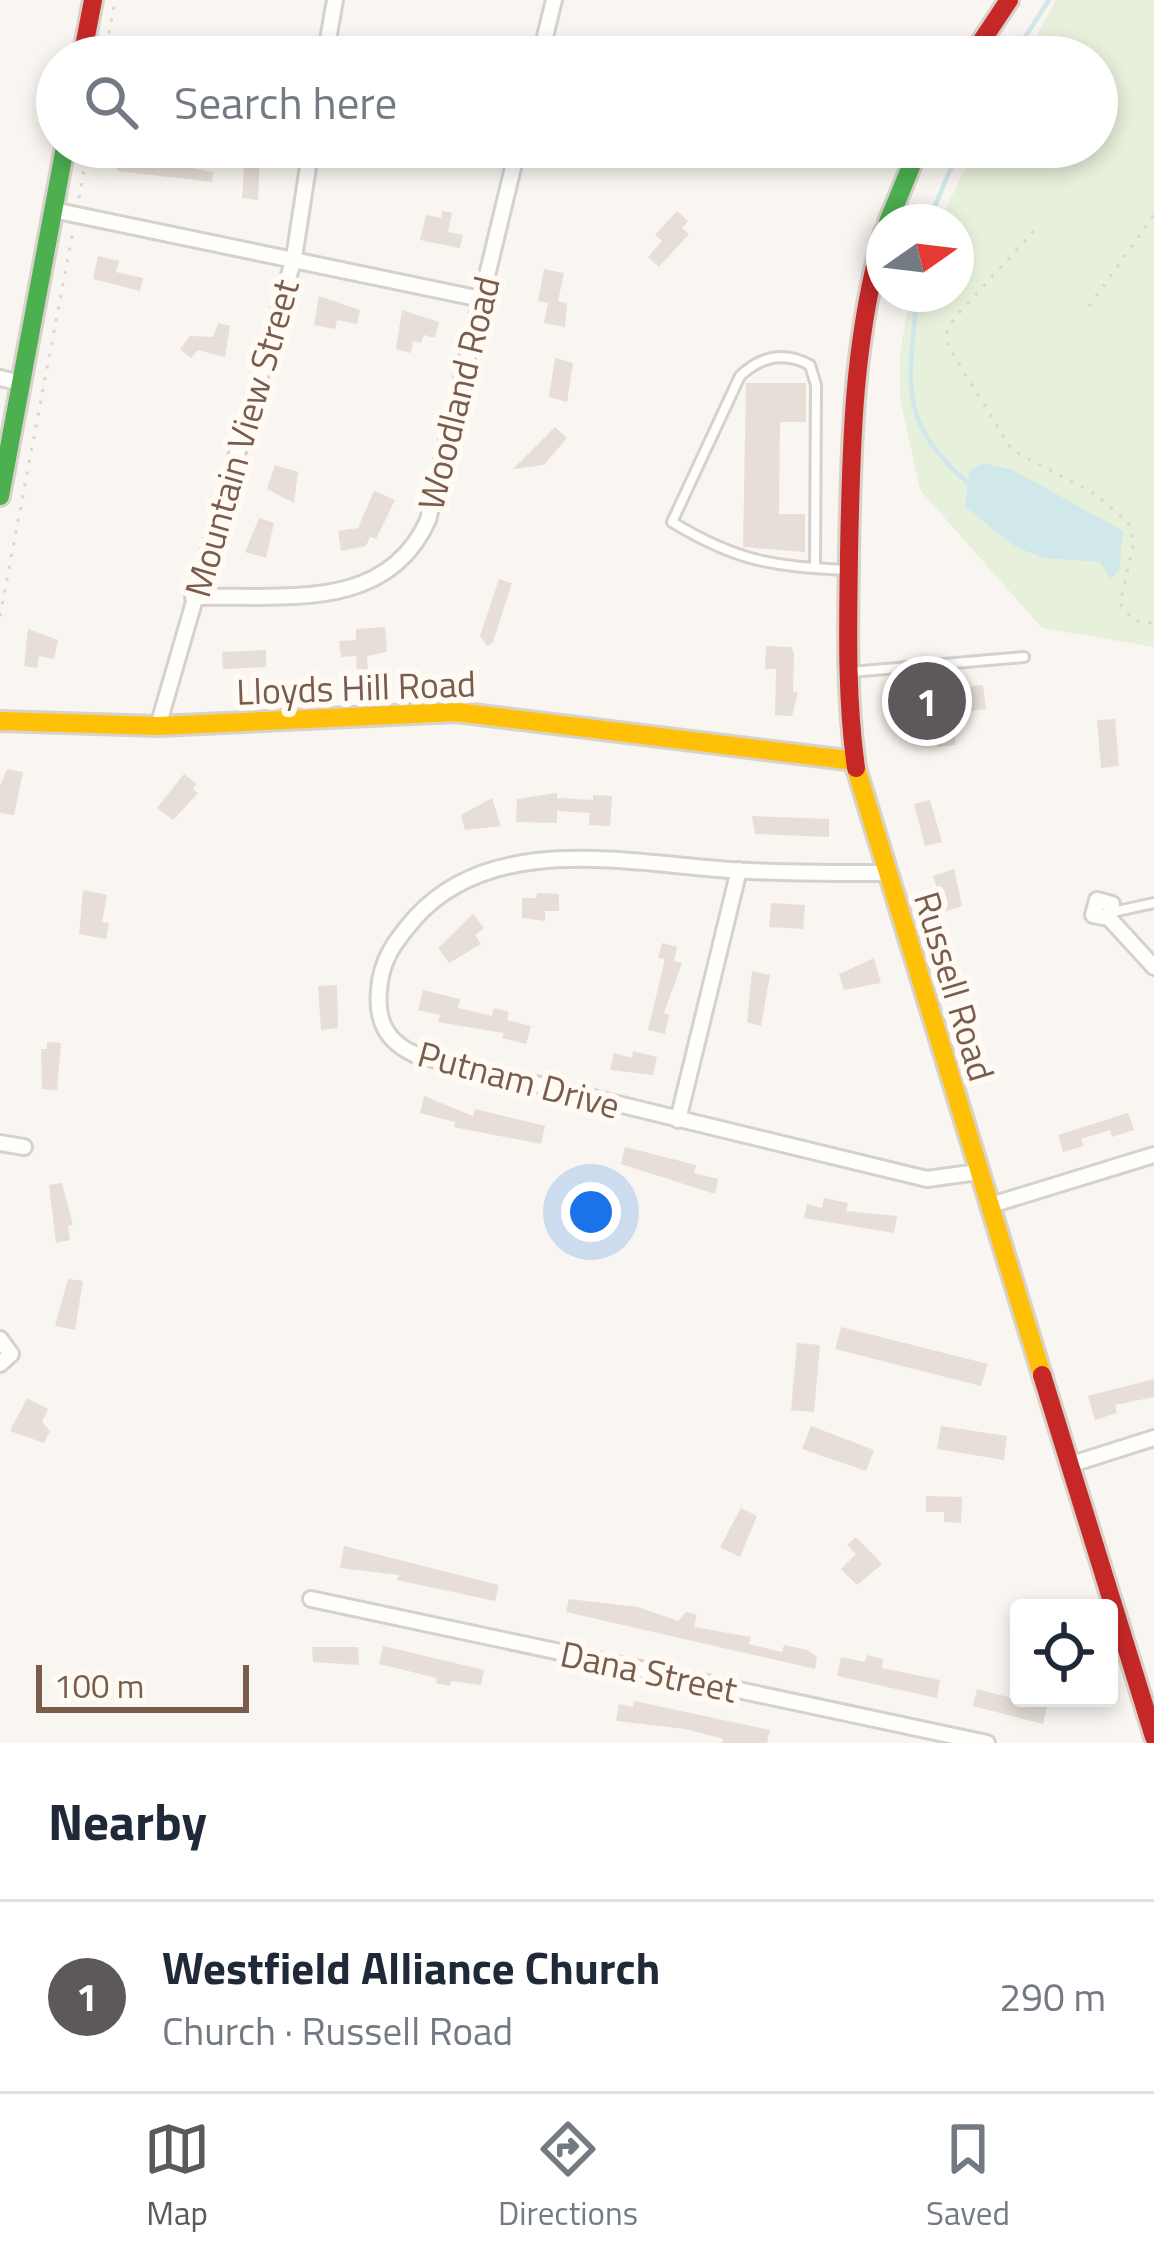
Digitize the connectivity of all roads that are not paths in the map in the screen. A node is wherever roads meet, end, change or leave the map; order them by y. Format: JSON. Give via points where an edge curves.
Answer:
{"nodes":[{"id":1,"x":93,"y":0,"type":"edge"},
{"id":2,"x":334,"y":0,"type":"edge"},
{"id":3,"x":554,"y":0,"type":"edge"},
{"id":4,"x":1009,"y":0,"type":"edge"},
{"id":5,"x":86,"y":36,"type":"edge"},
{"id":6,"x":328,"y":36,"type":"edge"},
{"id":7,"x":545,"y":36,"type":"edge"},
{"id":8,"x":985,"y":36,"type":"edge"},
{"id":9,"x":61,"y":168,"type":"edge"},
{"id":10,"x":308,"y":168,"type":"edge"},
{"id":11,"x":513,"y":168,"type":"edge"},
{"id":12,"x":910,"y":168,"type":"edge"},
{"id":13,"x":895,"y":204,"type":"edge"},
{"id":14,"x":53,"y":210,"type":"junction"},
{"id":15,"x":294,"y":258,"type":"junction"},
{"id":16,"x":481,"y":299,"type":"junction"},
{"id":17,"x":866,"y":299,"type":"edge"},
{"id":18,"x":0,"y":378,"type":"edge"},
{"id":19,"x":21,"y":382,"type":"junction"},
{"id":20,"x":0,"y":496,"type":"edge"},
{"id":21,"x":814,"y":568,"type":"junction"},
{"id":22,"x":849,"y":570,"type":"junction"},
{"id":23,"x":193,"y":597,"type":"junction"},
{"id":24,"x":1024,"y":657,"type":"dead end"},
{"id":25,"x":850,"y":673,"type":"junction"},
{"id":26,"x":0,"y":721,"type":"edge"},
{"id":27,"x":158,"y":726,"type":"junction"},
{"id":28,"x":855,"y":761,"type":"junction"},
{"id":29,"x":739,"y":870,"type":"junction"},
{"id":30,"x":886,"y":873,"type":"junction"},
{"id":31,"x":1154,"y":903,"type":"edge"},
{"id":32,"x":1111,"y":915,"type":"joint"},
{"id":33,"x":1154,"y":967,"type":"edge"},
{"id":34,"x":678,"y":1120,"type":"junction"},
{"id":35,"x":1,"y":1143,"type":"edge"},
{"id":36,"x":24,"y":1147,"type":"dead end"},
{"id":37,"x":1154,"y":1155,"type":"edge"},
{"id":38,"x":978,"y":1172,"type":"junction"},
{"id":39,"x":988,"y":1206,"type":"junction"},
{"id":40,"x":0,"y":1339,"type":"edge"},
{"id":41,"x":0,"y":1364,"type":"edge"},
{"id":42,"x":1154,"y":1438,"type":"edge"},
{"id":43,"x":1069,"y":1465,"type":"junction"},
{"id":44,"x":311,"y":1599,"type":"dead end"},
{"id":45,"x":1154,"y":1737,"type":"edge"},
{"id":46,"x":987,"y":1743,"type":"edge"}],
"edges":[{"from":1,"to":5,"type":"main road"},
{"from":2,"to":6,"type":"street"},
{"from":3,"to":7,"type":"street"},
{"from":4,"to":8,"type":"main road"},
{"from":9,"to":14,"type":"main road"},
{"from":10,"to":15,"type":"street","name":"Mountain View Street"},
{"from":11,"to":16,"type":"street","name":"Woodland Road"},
{"from":12,"to":13,"type":"main road"},
{"from":14,"to":15,"type":"street"},
{"from":14,"to":19,"type":"main road"},
{"from":15,"to":16,"type":"street"},
{"from":15,"to":23,"type":"street","name":"Mountain View Street"},
{"from":16,"to":23,"type":"street","name":"Woodland Road","via":[[428,520],[410,556],[342,591]]},
{"from":17,"to":22,"type":"main road","name":"Russell Road","via":[[853,393]]},
{"from":18,"to":19,"type":"street"},
{"from":19,"to":20,"type":"main road"},
{"from":21,"to":21,"type":"lane","via":[[726,555],[672,522],[740,376],[775,357],[810,365],[816,385]]},
{"from":21,"to":22,"type":"lane"},
{"from":22,"to":25,"type":"main road","name":"Russell Road"},
{"from":23,"to":27,"type":"street","name":"Mountain View Street"},
{"from":24,"to":25,"type":"lane"},
{"from":25,"to":28,"type":"main road","name":"Russell Road"},
{"from":26,"to":27,"type":"main road","name":"Lloyds Hill Road"},
{"from":27,"to":28,"type":"main road","name":"Lloyds Hill Road","via":[[456,712]]},
{"from":28,"to":30,"type":"main road","name":"Russell Road"},
{"from":29,"to":30,"type":"street","name":"Putnam Drive"},
{"from":29,"to":34,"type":"street"},
{"from":29,"to":34,"type":"street","name":"Putnam Drive","via":[[506,865],[432,901],[382,966],[380,1016],[400,1048]]},
{"from":30,"to":38,"type":"main road","name":"Russell Road"},
{"from":31,"to":32,"type":"lane"},
{"from":32,"to":33,"type":"street"},
{"from":34,"to":38,"type":"street","name":"Putnam Drive","via":[[928,1179]]},
{"from":35,"to":36,"type":"street"},
{"from":37,"to":39,"type":"street"},
{"from":38,"to":39,"type":"main road","name":"Russell Road"},
{"from":39,"to":43,"type":"main road","name":"Russell Road"},
{"from":40,"to":41,"type":"street","via":[[11,1354]]},
{"from":42,"to":43,"type":"street"},
{"from":43,"to":45,"type":"main road","name":"Russell Road"},
{"from":44,"to":46,"type":"street","name":"Dana Street"}]}
